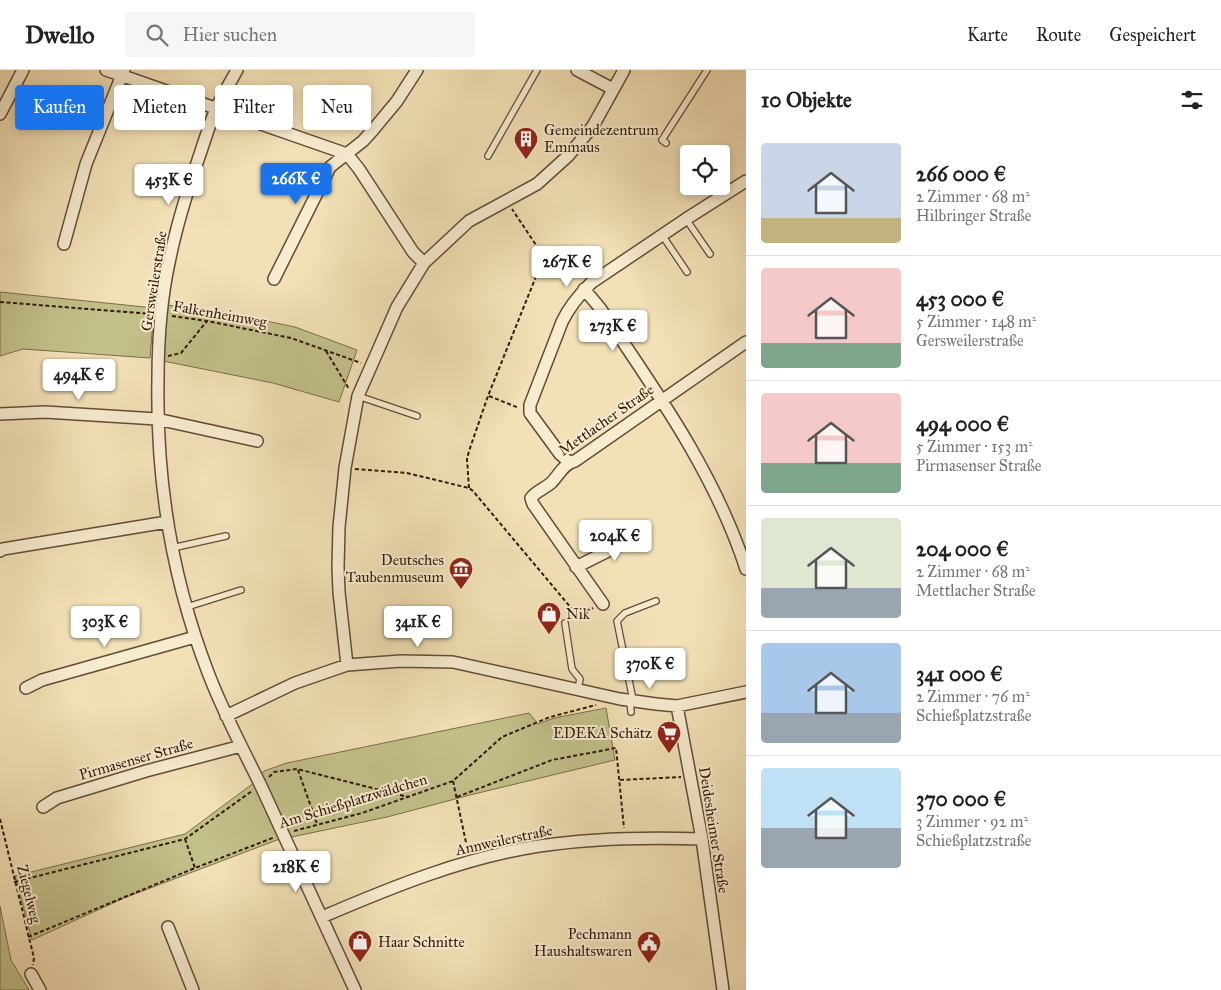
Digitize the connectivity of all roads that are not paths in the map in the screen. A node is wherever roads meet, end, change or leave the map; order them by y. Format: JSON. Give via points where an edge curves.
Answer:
{"nodes":[{"id":1,"x":23,"y":70,"type":"edge"},
{"id":2,"x":106,"y":70,"type":"edge"},
{"id":3,"x":236,"y":70,"type":"edge"},
{"id":4,"x":417,"y":70,"type":"edge"},
{"id":5,"x":537,"y":70,"type":"edge"},
{"id":6,"x":577,"y":70,"type":"edge"},
{"id":7,"x":624,"y":70,"type":"edge"},
{"id":8,"x":707,"y":70,"type":"edge"},
{"id":9,"x":123,"y":73,"type":"edge"},
{"id":10,"x":228,"y":85,"type":"edge"},
{"id":11,"x":613,"y":89,"type":"junction"},
{"id":12,"x":215,"y":110,"type":"edge"},
{"id":13,"x":215,"y":113,"type":"edge"},
{"id":14,"x":0,"y":114,"type":"edge"},
{"id":15,"x":276,"y":130,"type":"edge"},
{"id":16,"x":666,"y":143,"type":"dead end"},
{"id":17,"x":347,"y":154,"type":"junction"},
{"id":18,"x":488,"y":156,"type":"dead end"},
{"id":19,"x":746,"y":181,"type":"edge"},
{"id":20,"x":686,"y":218,"type":"junction"},
{"id":21,"x":662,"y":235,"type":"junction"},
{"id":22,"x":64,"y":244,"type":"dead end"},
{"id":23,"x":710,"y":254,"type":"dead end"},
{"id":24,"x":424,"y":263,"type":"junction"},
{"id":25,"x":687,"y":272,"type":"dead end"},
{"id":26,"x":274,"y":279,"type":"dead end"},
{"id":27,"x":584,"y":289,"type":"junction"},
{"id":28,"x":746,"y":342,"type":"edge"},
{"id":29,"x":358,"y":399,"type":"junction"},
{"id":30,"x":662,"y":400,"type":"junction"},
{"id":31,"x":0,"y":414,"type":"edge"},
{"id":32,"x":417,"y":416,"type":"dead end"},
{"id":33,"x":157,"y":420,"type":"junction"},
{"id":34,"x":257,"y":440,"type":"dead end"},
{"id":35,"x":569,"y":462,"type":"junction"},
{"id":36,"x":166,"y":522,"type":"junction"},
{"id":37,"x":642,"y":534,"type":"dead end"},
{"id":38,"x":226,"y":536,"type":"dead end"},
{"id":39,"x":172,"y":548,"type":"junction"},
{"id":40,"x":0,"y":551,"type":"edge"},
{"id":41,"x":576,"y":567,"type":"junction"},
{"id":42,"x":746,"y":568,"type":"edge"},
{"id":43,"x":241,"y":590,"type":"dead end"},
{"id":44,"x":656,"y":602,"type":"dead end"},
{"id":45,"x":603,"y":604,"type":"road end"},
{"id":46,"x":187,"y":607,"type":"junction"},
{"id":47,"x":565,"y":623,"type":"dead end"},
{"id":48,"x":195,"y":637,"type":"junction"},
{"id":49,"x":347,"y":665,"type":"junction"},
{"id":50,"x":26,"y":688,"type":"dead end"},
{"id":51,"x":578,"y":689,"type":"junction"},
{"id":52,"x":746,"y":692,"type":"edge"},
{"id":53,"x":631,"y":704,"type":"junction"},
{"id":54,"x":677,"y":706,"type":"junction"},
{"id":55,"x":226,"y":716,"type":"junction"},
{"id":56,"x":241,"y":746,"type":"junction"},
{"id":57,"x":42,"y":807,"type":"dead end"},
{"id":58,"x":702,"y":839,"type":"junction"},
{"id":59,"x":322,"y":917,"type":"junction"},
{"id":60,"x":168,"y":928,"type":"dead end"},
{"id":61,"x":31,"y":974,"type":"road end"},
{"id":62,"x":40,"y":990,"type":"edge"},
{"id":63,"x":193,"y":990,"type":"edge"},
{"id":64,"x":355,"y":990,"type":"edge"},
{"id":65,"x":723,"y":990,"type":"edge"}],
"edges":[{"from":1,"to":14,"type":"street"},
{"from":2,"to":9,"type":"street"},
{"from":3,"to":10,"type":"street","name":"Gersweilerstraße"},
{"from":4,"to":17,"type":"street","via":[[373,130]]},
{"from":5,"to":18,"type":"lane"},
{"from":6,"to":11,"type":"street"},
{"from":7,"to":11,"type":"street"},
{"from":8,"to":16,"type":"lane","via":[[662,140]]},
{"from":9,"to":12,"type":"street"},
{"from":9,"to":22,"type":"street","via":[[86,164]]},
{"from":11,"to":24,"type":"street","via":[[594,126],[568,156],[537,184],[469,221]]},
{"from":13,"to":33,"type":"street","name":"Gersweilerstraße","via":[[183,204],[170,260],[161,315]]},
{"from":15,"to":17,"type":"street"},
{"from":17,"to":24,"type":"street","via":[[413,252]]},
{"from":17,"to":26,"type":"street","via":[[330,167]]},
{"from":19,"to":20,"type":"street"},
{"from":20,"to":21,"type":"street"},
{"from":20,"to":23,"type":"lane"},
{"from":21,"to":25,"type":"lane"},
{"from":21,"to":27,"type":"street"},
{"from":24,"to":29,"type":"street","via":[[397,307]]},
{"from":27,"to":30,"type":"street"},
{"from":27,"to":35,"type":"street","via":[[567,311],[530,405],[530,413]]},
{"from":28,"to":30,"type":"street","name":"Mettlacher Straße"},
{"from":29,"to":32,"type":"lane"},
{"from":29,"to":49,"type":"street","via":[[345,468],[339,527],[338,567]]},
{"from":30,"to":35,"type":"street","name":"Mettlacher Straße"},
{"from":30,"to":42,"type":"street","via":[[713,488]]},
{"from":31,"to":33,"type":"street","via":[[45,412]]},
{"from":33,"to":34,"type":"street"},
{"from":33,"to":36,"type":"street"},
{"from":35,"to":41,"type":"street","name":"Mettlacher Straße","via":[[550,484],[531,498]]},
{"from":36,"to":39,"type":"street"},
{"from":36,"to":40,"type":"street"},
{"from":37,"to":41,"type":"street"},
{"from":38,"to":39,"type":"lane"},
{"from":39,"to":46,"type":"street"},
{"from":41,"to":45,"type":"street","name":"Mettlacher Straße"},
{"from":43,"to":46,"type":"lane"},
{"from":44,"to":53,"type":"lane","via":[[625,613],[617,621]]},
{"from":46,"to":48,"type":"street"},
{"from":47,"to":51,"type":"lane","via":[[572,669],[580,679]]},
{"from":48,"to":50,"type":"street","via":[[42,680]]},
{"from":48,"to":55,"type":"street"},
{"from":49,"to":51,"type":"street","via":[[453,662]]},
{"from":49,"to":55,"type":"street","via":[[295,683]]},
{"from":51,"to":53,"type":"street"},
{"from":52,"to":54,"type":"street"},
{"from":53,"to":54,"type":"street"},
{"from":54,"to":58,"type":"street","name":"Deidesheimer Straße"},
{"from":55,"to":56,"type":"street"},
{"from":56,"to":57,"type":"street","name":"Pirmasenser Straße","via":[[57,798]]},
{"from":56,"to":59,"type":"street"},
{"from":58,"to":59,"type":"street","name":"Annweilerstraße","via":[[660,837],[538,846],[419,877]]},
{"from":58,"to":65,"type":"street","name":"Deidesheimer Straße"},
{"from":59,"to":64,"type":"street"},
{"from":60,"to":63,"type":"street"},
{"from":61,"to":62,"type":"street"}]}
